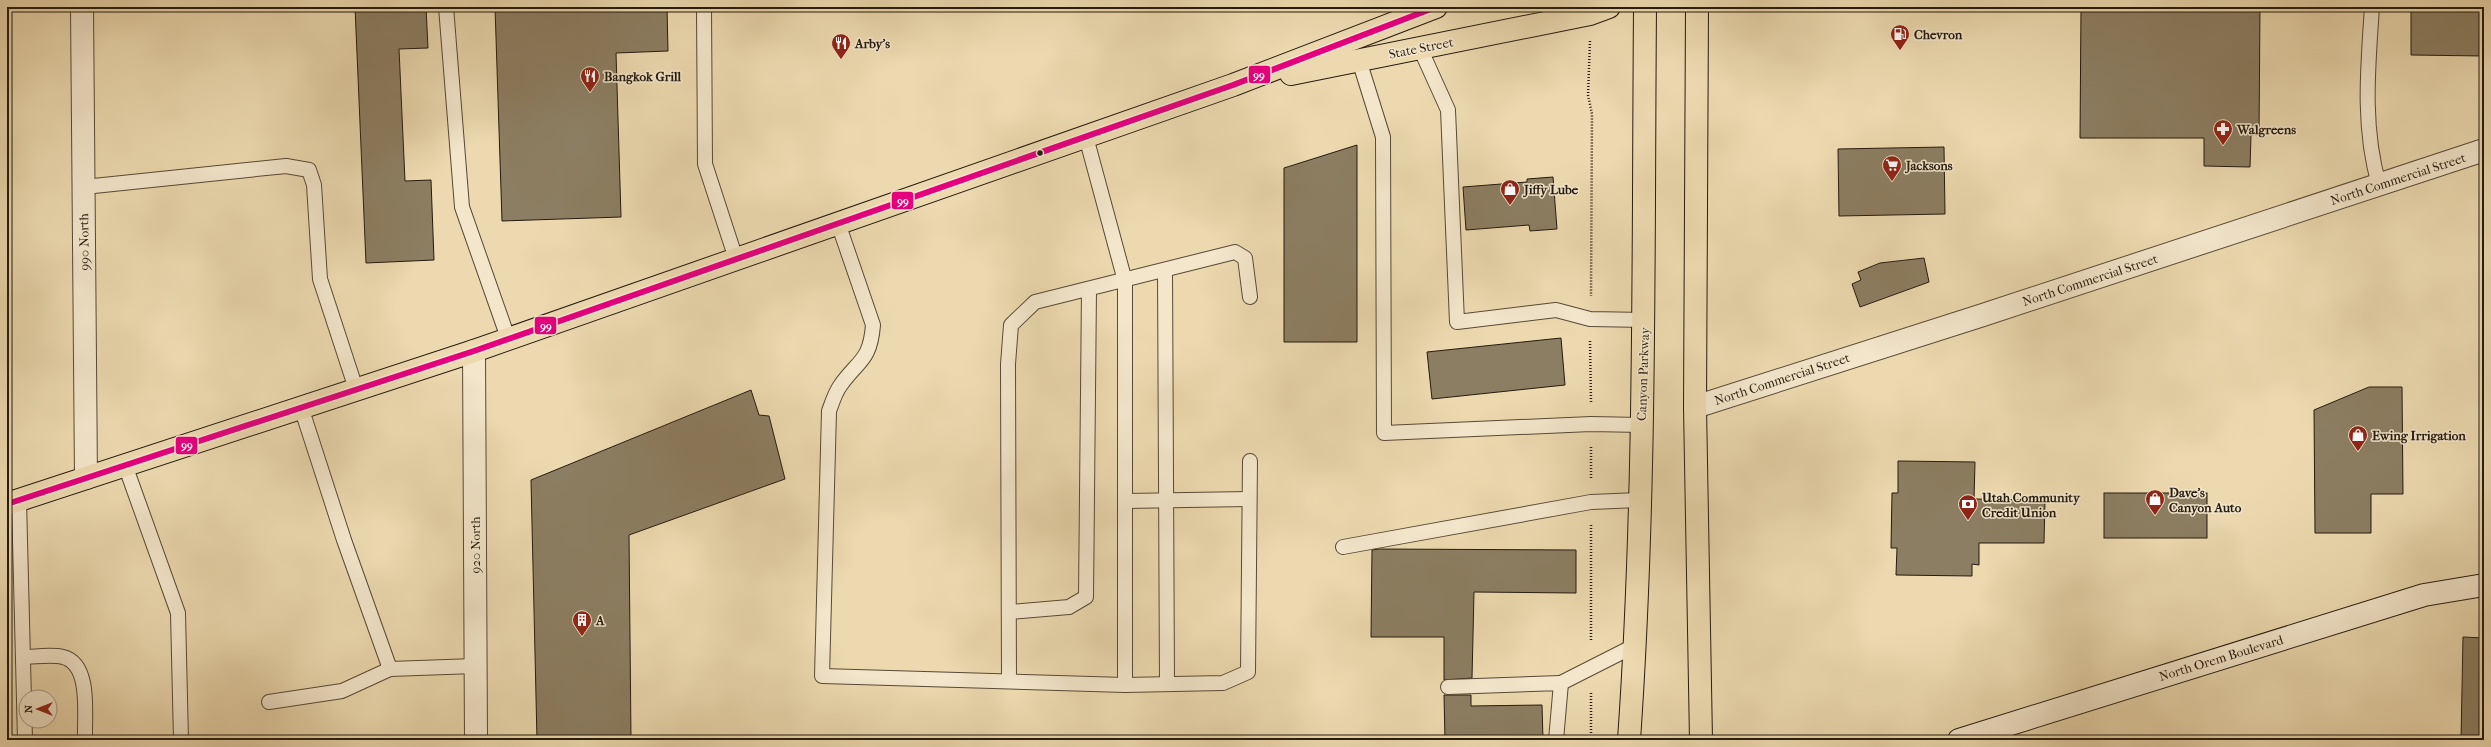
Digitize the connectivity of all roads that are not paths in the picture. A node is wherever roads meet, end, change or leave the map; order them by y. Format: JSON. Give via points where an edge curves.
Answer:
{"nodes":[{"id":1,"x":82,"y":7,"type":"edge"},
{"id":2,"x":446,"y":7,"type":"edge"},
{"id":3,"x":704,"y":7,"type":"edge"},
{"id":4,"x":1436,"y":7,"type":"edge"},
{"id":5,"x":1645,"y":7,"type":"edge"},
{"id":6,"x":1697,"y":7,"type":"edge"},
{"id":7,"x":2372,"y":7,"type":"edge"},
{"id":8,"x":1600,"y":10,"type":"edge"},
{"id":9,"x":1420,"y":48,"type":"junction"},
{"id":10,"x":1359,"y":60,"type":"junction"},
{"id":11,"x":1233,"y":86,"type":"junction"},
{"id":12,"x":1086,"y":137,"type":"junction"},
{"id":13,"x":2484,"y":150,"type":"edge"},
{"id":14,"x":2379,"y":185,"type":"junction"},
{"id":15,"x":84,"y":187,"type":"junction"},
{"id":16,"x":838,"y":224,"type":"junction"},
{"id":17,"x":736,"y":259,"type":"junction"},
{"id":18,"x":1165,"y":270,"type":"junction"},
{"id":19,"x":1125,"y":281,"type":"junction"},
{"id":20,"x":1090,"y":289,"type":"junction"},
{"id":21,"x":1250,"y":297,"type":"dead end"},
{"id":22,"x":1645,"y":320,"type":"junction"},
{"id":23,"x":508,"y":338,"type":"junction"},
{"id":24,"x":474,"y":350,"type":"junction"},
{"id":25,"x":356,"y":389,"type":"junction"},
{"id":26,"x":1695,"y":406,"type":"junction"},
{"id":27,"x":301,"y":407,"type":"junction"},
{"id":28,"x":1641,"y":425,"type":"junction"},
{"id":29,"x":1250,"y":461,"type":"dead end"},
{"id":30,"x":125,"y":465,"type":"junction"},
{"id":31,"x":86,"y":478,"type":"junction"},
{"id":32,"x":1249,"y":499,"type":"junction"},
{"id":33,"x":1639,"y":500,"type":"junction"},
{"id":34,"x":1125,"y":501,"type":"junction"},
{"id":35,"x":1168,"y":501,"type":"junction"},
{"id":36,"x":13,"y":502,"type":"edge"},
{"id":37,"x":1343,"y":547,"type":"dead end"},
{"id":38,"x":2484,"y":585,"type":"edge"},
{"id":39,"x":1009,"y":612,"type":"junction"},
{"id":40,"x":1636,"y":645,"type":"junction"},
{"id":41,"x":23,"y":657,"type":"junction"},
{"id":42,"x":475,"y":666,"type":"junction"},
{"id":43,"x":390,"y":669,"type":"junction"},
{"id":44,"x":1009,"y":681,"type":"junction"},
{"id":45,"x":1561,"y":683,"type":"junction"},
{"id":46,"x":1167,"y":684,"type":"junction"},
{"id":47,"x":1125,"y":685,"type":"junction"},
{"id":48,"x":1448,"y":687,"type":"dead end"},
{"id":49,"x":269,"y":702,"type":"dead end"},
{"id":50,"x":25,"y":740,"type":"edge"},
{"id":51,"x":85,"y":740,"type":"edge"},
{"id":52,"x":181,"y":740,"type":"edge"},
{"id":53,"x":476,"y":740,"type":"edge"},
{"id":54,"x":1556,"y":740,"type":"edge"},
{"id":55,"x":1629,"y":740,"type":"edge"},
{"id":56,"x":1702,"y":740,"type":"edge"},
{"id":57,"x":1960,"y":740,"type":"edge"}],
"edges":[{"from":1,"to":15,"type":"street","name":"990 North"},
{"from":2,"to":23,"type":"lane","via":[[462,206]]},
{"from":3,"to":17,"type":"lane","via":[[705,164]]},
{"from":4,"to":11,"type":"main road","name":"State Street"},
{"from":5,"to":22,"type":"main road","name":"Canyon Parkway"},
{"from":6,"to":26,"type":"main road"},
{"from":7,"to":14,"type":"lane","via":[[2366,90],[2371,159]]},
{"from":8,"to":9,"type":"main road","name":"State Street"},
{"from":9,"to":10,"type":"main road","name":"State Street"},
{"from":9,"to":22,"type":"lane","via":[[1448,110],[1457,322],[1556,310],[1590,319]]},
{"from":10,"to":11,"type":"main road","name":"State Street"},
{"from":10,"to":28,"type":"lane","via":[[1383,137],[1384,433],[1591,424]]},
{"from":11,"to":12,"type":"main road","name":"State Street"},
{"from":12,"to":16,"type":"main road","name":"State Street"},
{"from":12,"to":19,"type":"lane"},
{"from":13,"to":14,"type":"street","name":"North Commercial Street"},
{"from":14,"to":26,"type":"street","name":"North Commercial Street"},
{"from":15,"to":25,"type":"lane","via":[[286,166],[309,170],[314,185],[320,279]]},
{"from":15,"to":31,"type":"street","name":"990 North"},
{"from":16,"to":17,"type":"main road","name":"State Street"},
{"from":16,"to":44,"type":"lane","via":[[873,325],[872,341],[863,361],[840,386],[829,411],[822,676]]},
{"from":17,"to":23,"type":"main road","name":"State Street"},
{"from":18,"to":19,"type":"lane"},
{"from":18,"to":21,"type":"lane","via":[[1235,252],[1245,258]]},
{"from":18,"to":35,"type":"lane"},
{"from":19,"to":20,"type":"lane"},
{"from":19,"to":34,"type":"lane"},
{"from":20,"to":39,"type":"lane","via":[[1035,302],[1011,325],[1008,364]]},
{"from":20,"to":39,"type":"lane","via":[[1086,597],[1069,607]]},
{"from":22,"to":28,"type":"main road","name":"Canyon Parkway"},
{"from":23,"to":24,"type":"main road","name":"State Street"},
{"from":24,"to":25,"type":"main road","name":"State Street"},
{"from":24,"to":42,"type":"street","name":"920 North"},
{"from":25,"to":27,"type":"main road","name":"State Street"},
{"from":26,"to":56,"type":"main road"},
{"from":27,"to":30,"type":"main road","name":"State Street"},
{"from":27,"to":43,"type":"lane","via":[[344,540]]},
{"from":28,"to":33,"type":"main road","name":"Canyon Parkway"},
{"from":29,"to":32,"type":"lane"},
{"from":30,"to":31,"type":"main road","name":"State Street"},
{"from":30,"to":52,"type":"lane","via":[[178,613]]},
{"from":31,"to":36,"type":"main road","name":"State Street"},
{"from":32,"to":35,"type":"lane"},
{"from":32,"to":46,"type":"lane","via":[[1248,672],[1223,683]]},
{"from":33,"to":37,"type":"lane","via":[[1591,502]]},
{"from":33,"to":40,"type":"main road","name":"Canyon Parkway"},
{"from":34,"to":35,"type":"lane"},
{"from":34,"to":47,"type":"lane"},
{"from":35,"to":46,"type":"lane"},
{"from":36,"to":41,"type":"lane"},
{"from":38,"to":57,"type":"street","name":"North Orem Boulevard","via":[[2424,595]]},
{"from":39,"to":44,"type":"lane"},
{"from":40,"to":45,"type":"lane"},
{"from":40,"to":55,"type":"main road","name":"Canyon Parkway"},
{"from":41,"to":50,"type":"lane"},
{"from":41,"to":51,"type":"lane","via":[[63,657],[78,666],[84,682]]},
{"from":42,"to":43,"type":"lane"},
{"from":42,"to":53,"type":"street","name":"920 North"},
{"from":43,"to":49,"type":"lane","via":[[342,691]]},
{"from":44,"to":47,"type":"lane"},
{"from":45,"to":48,"type":"lane"},
{"from":45,"to":54,"type":"lane"},
{"from":46,"to":47,"type":"lane"}]}
